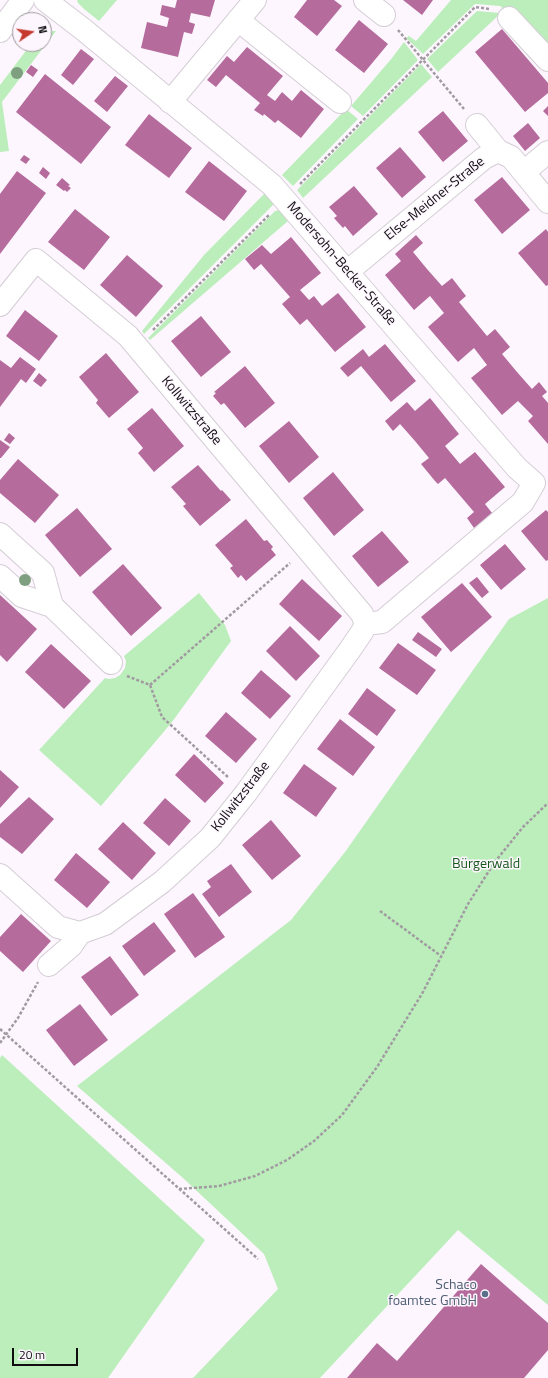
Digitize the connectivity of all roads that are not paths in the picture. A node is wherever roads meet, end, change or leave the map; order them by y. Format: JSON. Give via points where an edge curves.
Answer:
{"nodes":[{"id":1,"x":23,"y":0,"type":"edge"},
{"id":2,"x":45,"y":0,"type":"edge"},
{"id":3,"x":255,"y":0,"type":"edge"},
{"id":4,"x":365,"y":0,"type":"edge"},
{"id":5,"x":384,"y":16,"type":"dead end"},
{"id":6,"x":509,"y":18,"type":"road end"},
{"id":7,"x":238,"y":20,"type":"junction"},
{"id":8,"x":0,"y":31,"type":"edge"},
{"id":9,"x":548,"y":60,"type":"edge"},
{"id":10,"x":170,"y":102,"type":"junction"},
{"id":11,"x":340,"y":102,"type":"dead end"},
{"id":12,"x":477,"y":125,"type":"road end"},
{"id":13,"x":498,"y":151,"type":"junction"},
{"id":14,"x":548,"y":152,"type":"edge"},
{"id":15,"x":524,"y":172,"type":"junction"},
{"id":16,"x":548,"y":202,"type":"edge"},
{"id":17,"x":347,"y":272,"type":"junction"},
{"id":18,"x":0,"y":305,"type":"edge"},
{"id":19,"x":541,"y":483,"type":"edge"},
{"id":20,"x":0,"y":534,"type":"edge"},
{"id":21,"x":0,"y":576,"type":"edge"},
{"id":22,"x":52,"y":606,"type":"junction"},
{"id":23,"x":366,"y":624,"type":"junction"},
{"id":24,"x":111,"y":663,"type":"road end"},
{"id":25,"x":0,"y":875,"type":"edge"},
{"id":26,"x":80,"y":933,"type":"junction"},
{"id":27,"x":49,"y":965,"type":"road end"}],
"edges":[{"from":1,"to":8,"type":"street"},
{"from":2,"to":10,"type":"street","name":"Modersohn-Becker-Straße"},
{"from":3,"to":7,"type":"street"},
{"from":4,"to":5,"type":"street"},
{"from":6,"to":9,"type":"street"},
{"from":7,"to":10,"type":"street"},
{"from":7,"to":11,"type":"street"},
{"from":10,"to":17,"type":"street","name":"Modersohn-Becker-Straße","via":[[272,184]]},
{"from":12,"to":13,"type":"street"},
{"from":13,"to":15,"type":"street","name":"Else-Meidner-Straße","via":[[511,158]]},
{"from":13,"to":17,"type":"street","name":"Else-Meidner-Straße","via":[[484,158]]},
{"from":14,"to":15,"type":"street"},
{"from":15,"to":16,"type":"street","name":"Else-Meidner-Straße"},
{"from":17,"to":19,"type":"street","name":"Modersohn-Becker-Straße","via":[[518,468]]},
{"from":18,"to":23,"type":"street","name":"Kollwitzstraße","via":[[36,260],[128,336],[362,614]]},
{"from":19,"to":23,"type":"street","name":"Modersohn-Becker-Straße","via":[[523,502],[382,622]]},
{"from":20,"to":22,"type":"street","via":[[42,573]]},
{"from":21,"to":22,"type":"street","via":[[22,596]]},
{"from":22,"to":24,"type":"street"},
{"from":23,"to":26,"type":"street","name":"Kollwitzstraße","via":[[246,793],[210,838],[162,882],[105,924]]},
{"from":25,"to":26,"type":"street","via":[[58,927]]},
{"from":26,"to":27,"type":"street","via":[[71,946]]}]}
